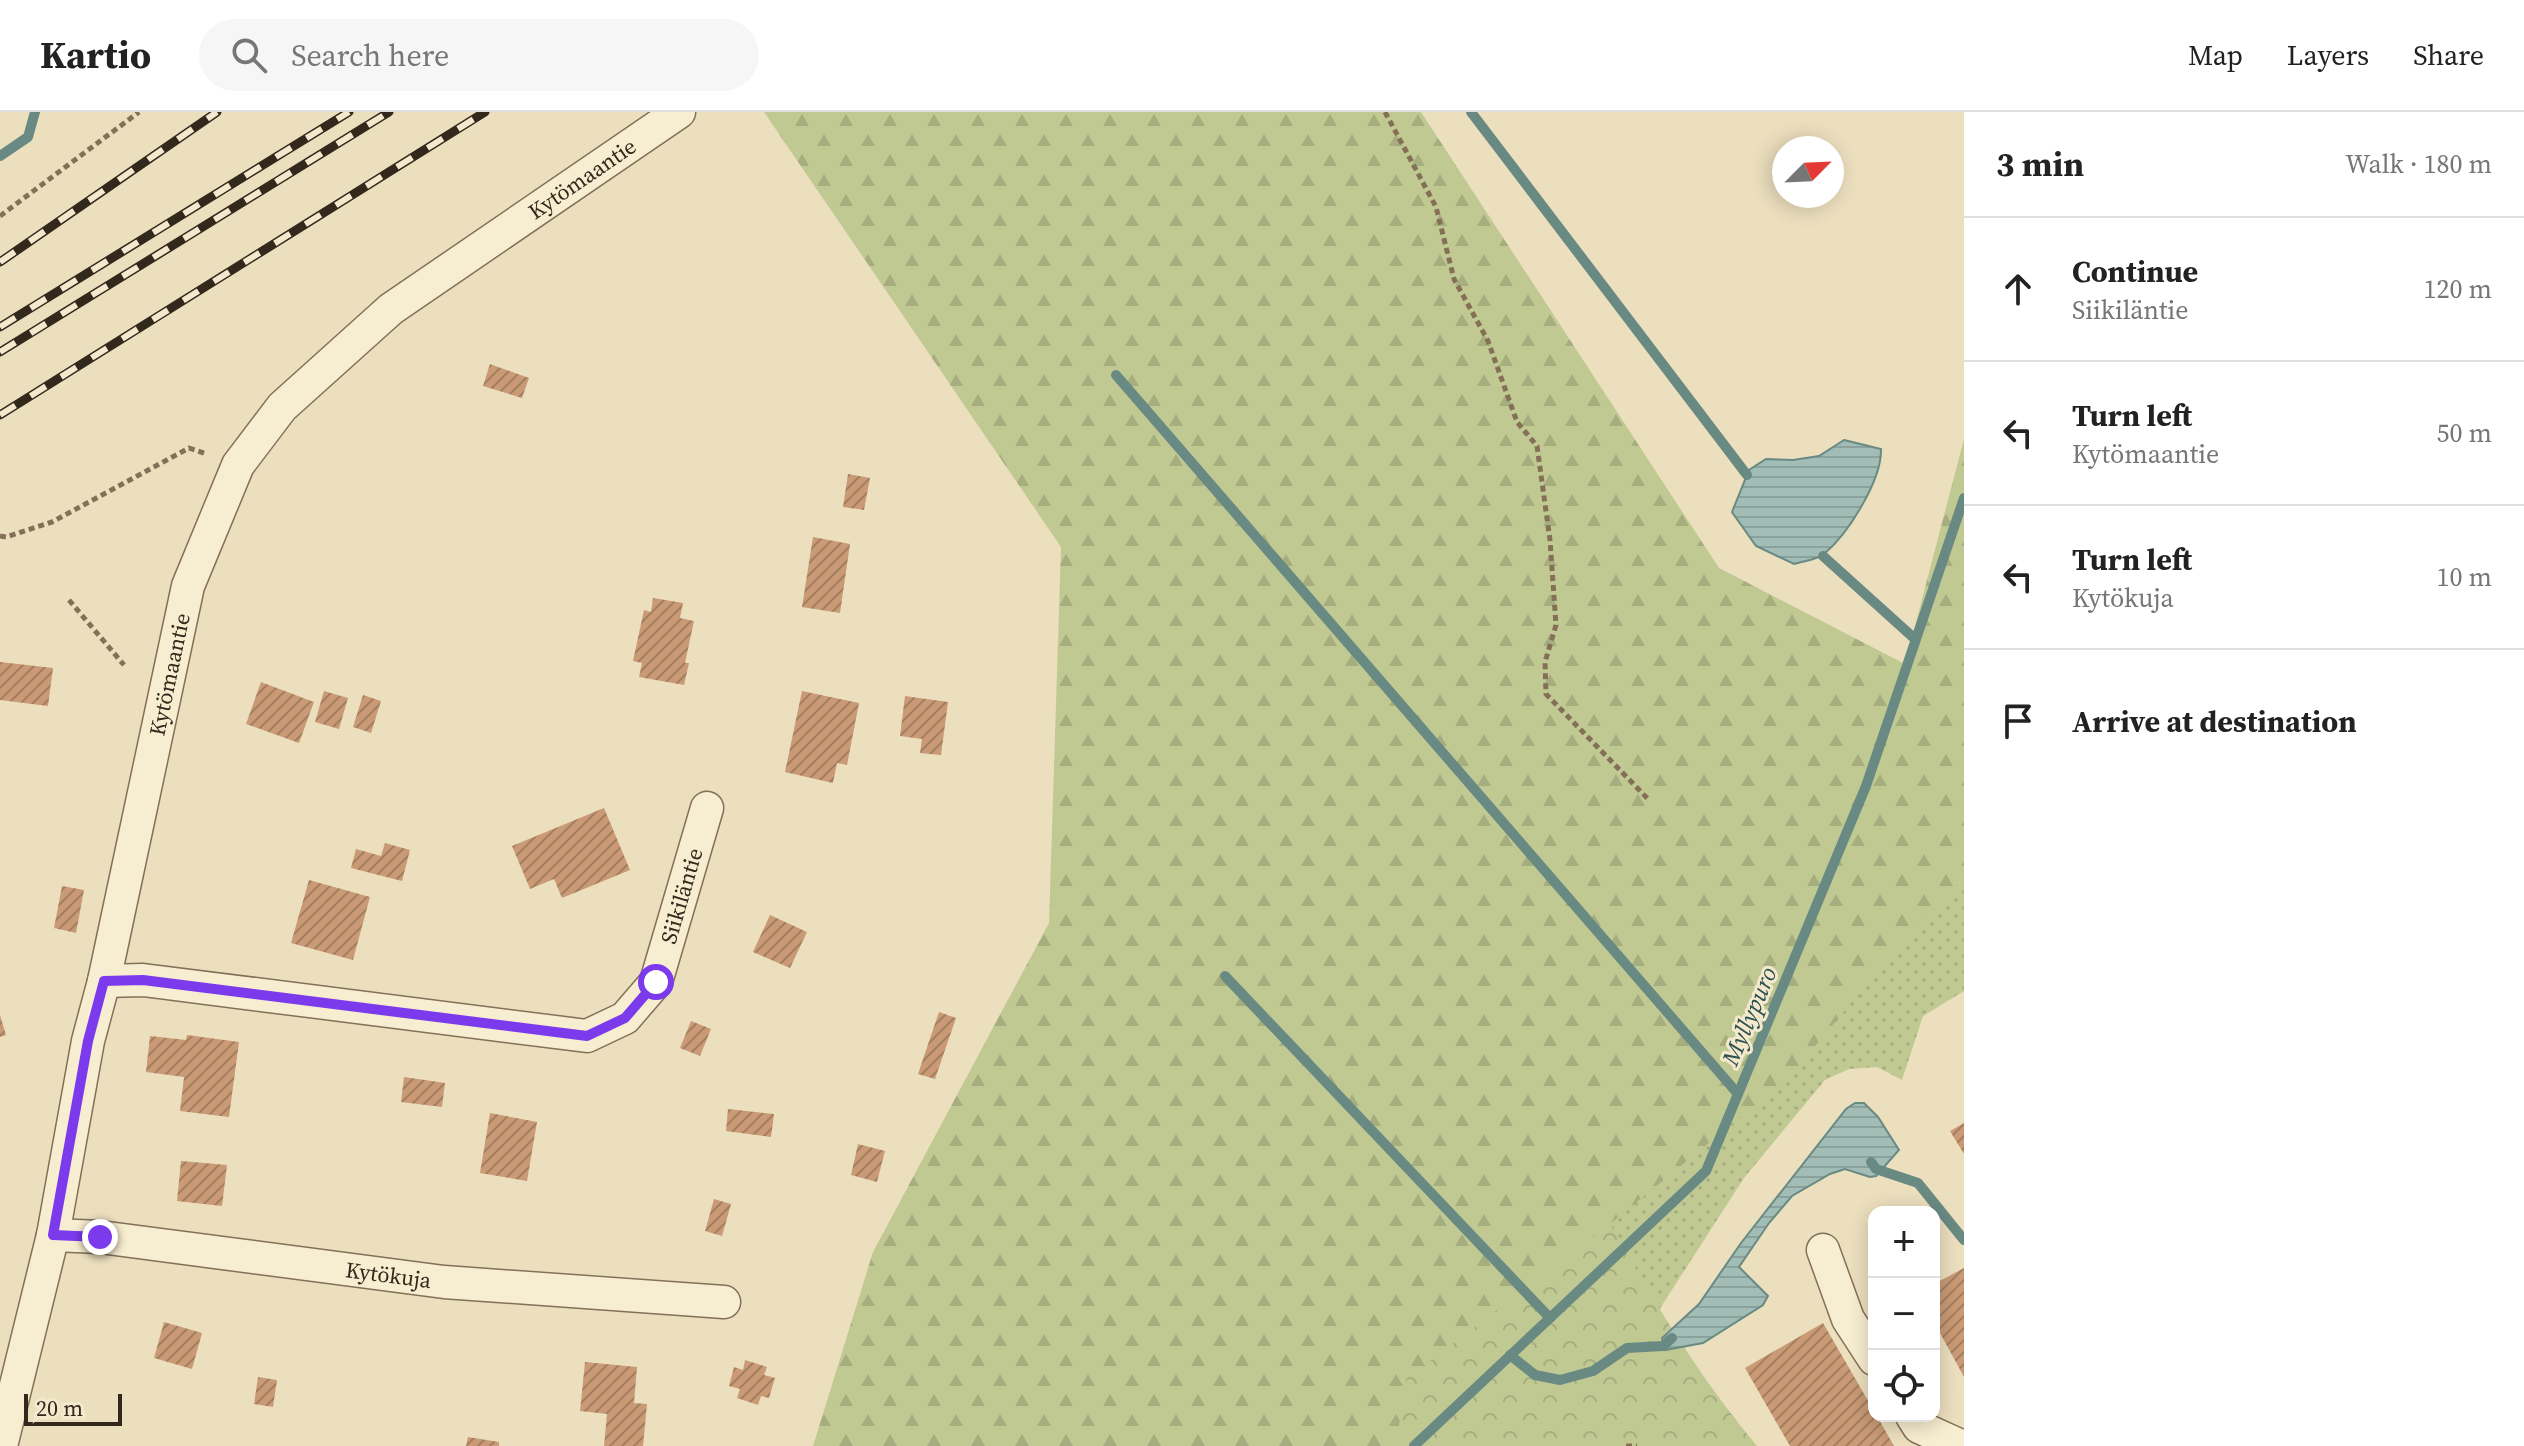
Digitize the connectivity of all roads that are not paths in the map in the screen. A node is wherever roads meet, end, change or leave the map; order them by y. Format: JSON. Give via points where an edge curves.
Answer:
{"nodes":[{"id":1,"x":679,"y":112,"type":"edge"},
{"id":2,"x":707,"y":808,"type":"dead end"},
{"id":3,"x":104,"y":981,"type":"junction"},
{"id":4,"x":53,"y":1235,"type":"junction"},
{"id":5,"x":1823,"y":1250,"type":"dead end"},
{"id":6,"x":724,"y":1302,"type":"dead end"},
{"id":7,"x":1868,"y":1350,"type":"edge"},
{"id":8,"x":1916,"y":1422,"type":"edge"},
{"id":9,"x":1,"y":1446,"type":"edge"},
{"id":10,"x":1961,"y":1446,"type":"edge"}],
"edges":[{"from":1,"to":3,"type":"street","name":"Kytömaantie","via":[[391,309],[282,407],[238,465],[188,586]]},
{"from":2,"to":3,"type":"street","name":"Siikiläntie","via":[[656,982],[625,1018],[587,1036],[143,980]]},
{"from":3,"to":4,"type":"street","name":"Kytömaantie"},
{"from":4,"to":6,"type":"street","name":"Kytökuja","via":[[444,1282]]},
{"from":4,"to":9,"type":"street","name":"Kytömaantie"},
{"from":5,"to":7,"type":"street","via":[[1848,1319]]},
{"from":8,"to":10,"type":"street"}]}
